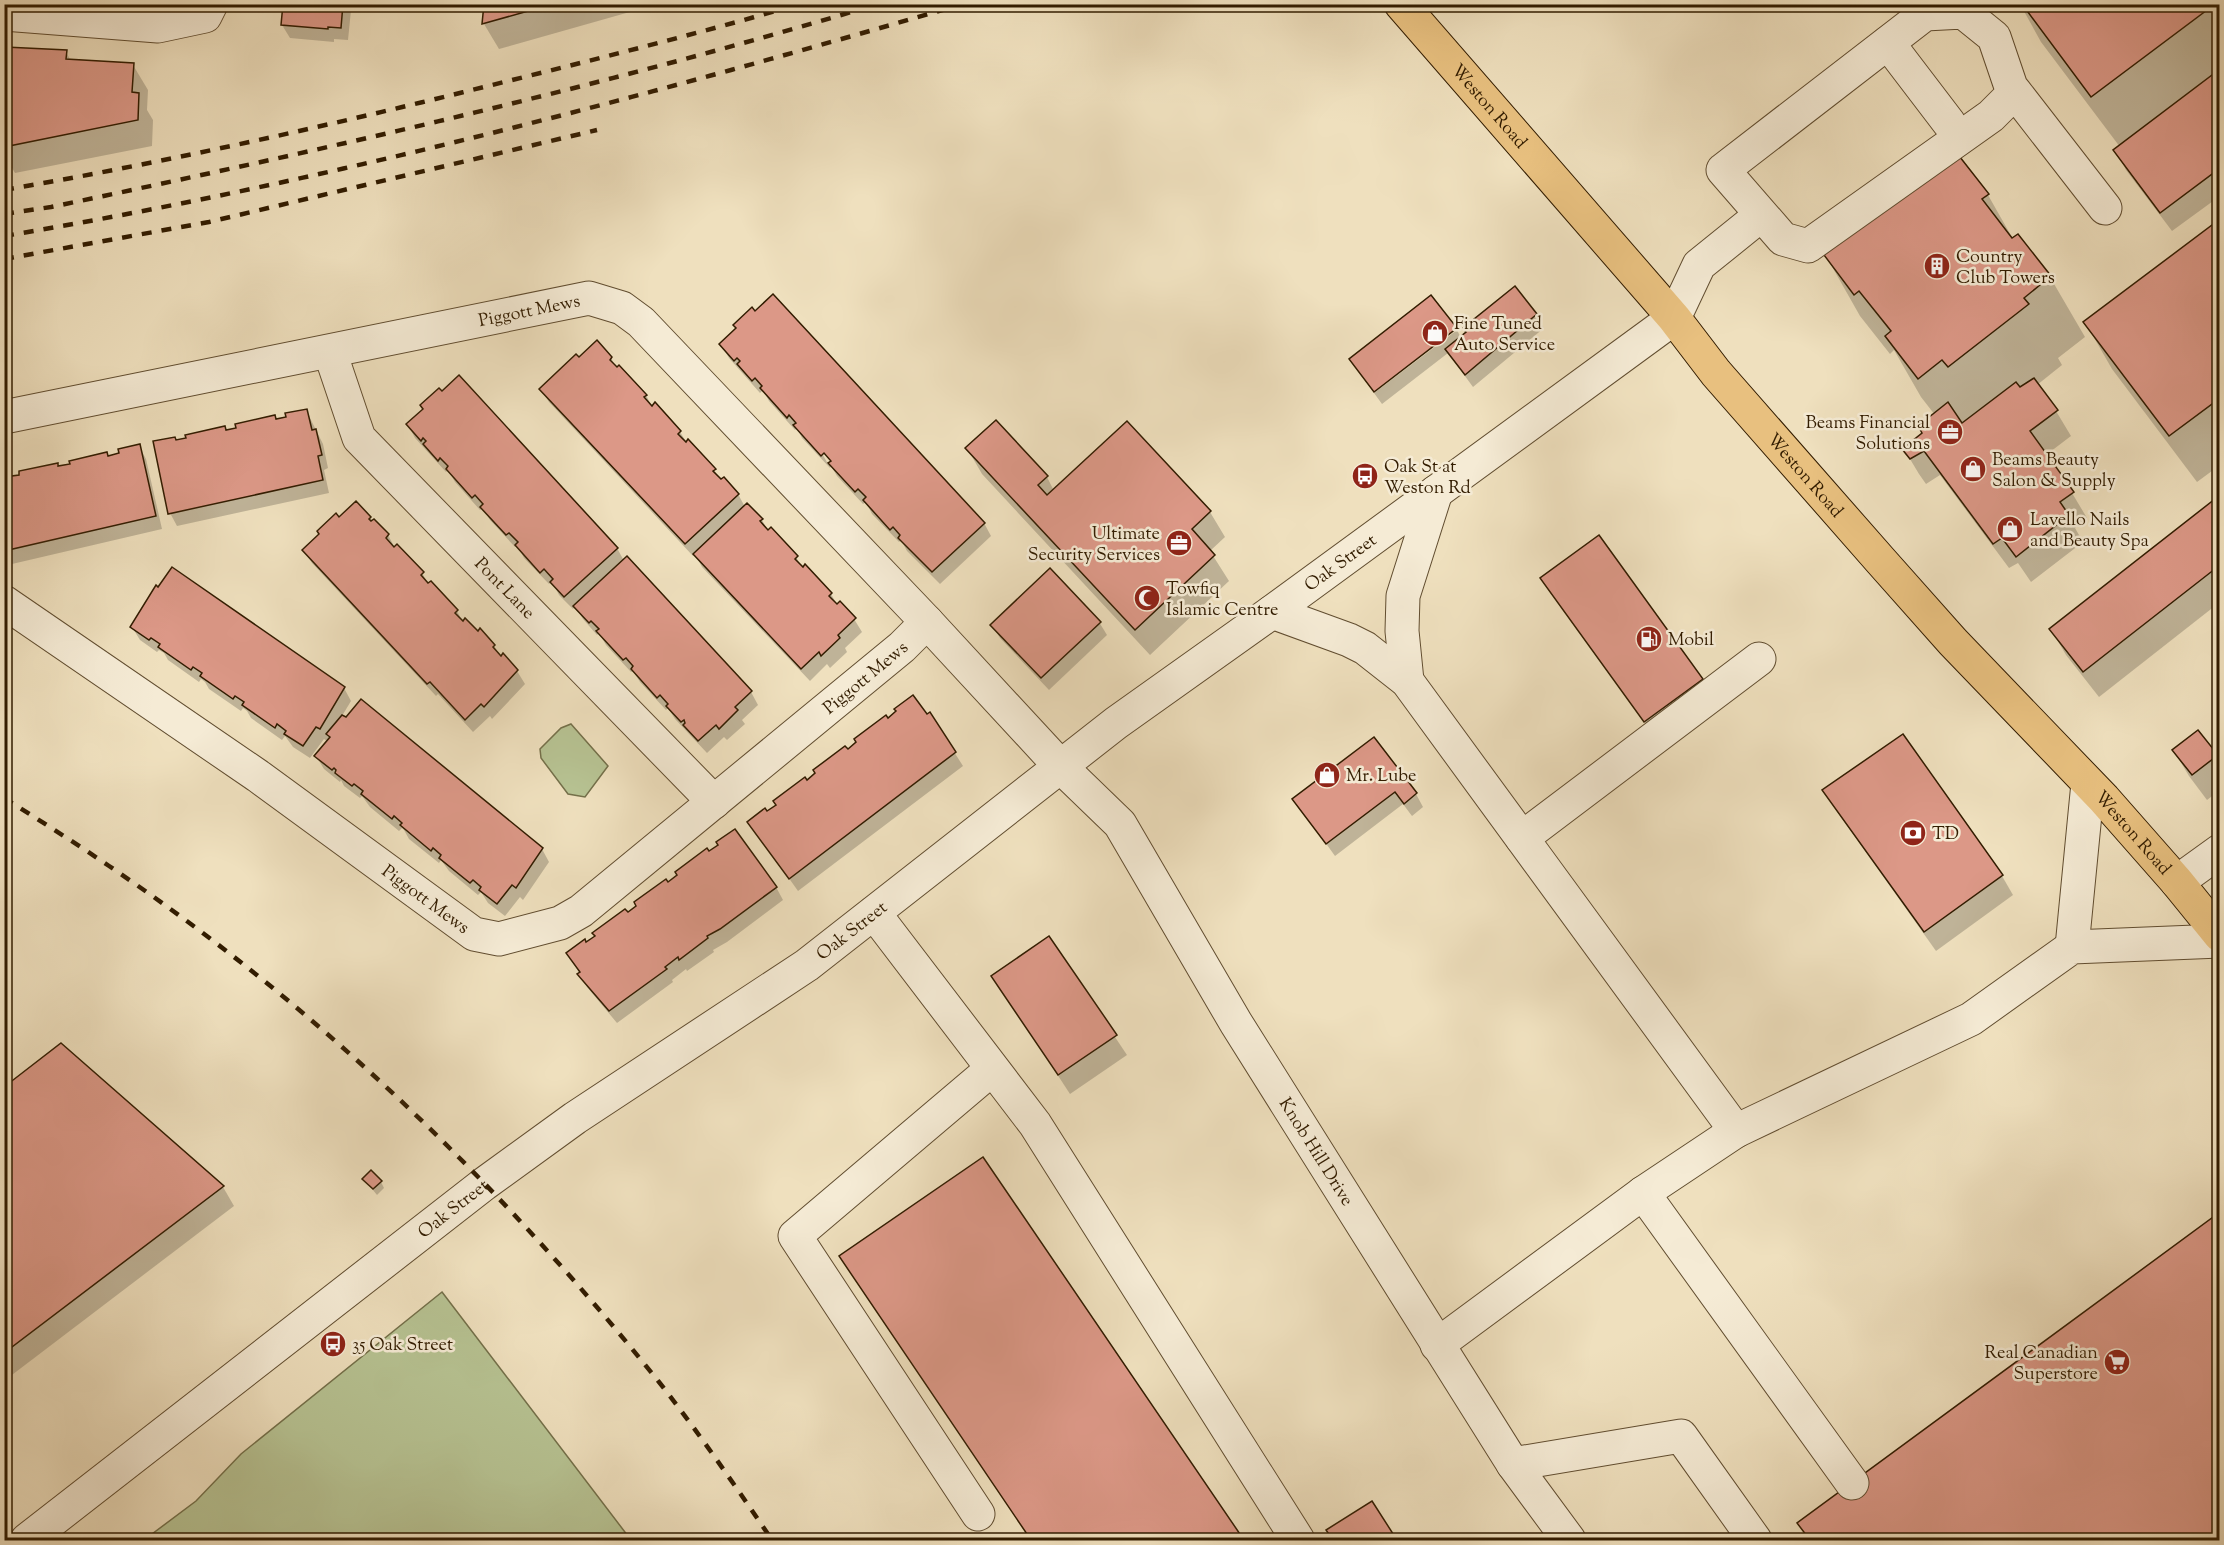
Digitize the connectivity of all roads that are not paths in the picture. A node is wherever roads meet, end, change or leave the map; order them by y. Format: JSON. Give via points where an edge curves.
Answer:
{"nodes":[{"id":1,"x":1401,"y":4,"type":"edge"},
{"id":2,"x":208,"y":10,"type":"edge"},
{"id":3,"x":4,"y":14,"type":"edge"},
{"id":4,"x":1888,"y":43,"type":"junction"},
{"id":5,"x":2015,"y":92,"type":"junction"},
{"id":6,"x":1949,"y":123,"type":"dead end"},
{"id":7,"x":2105,"y":208,"type":"dead end"},
{"id":8,"x":1761,"y":215,"type":"junction"},
{"id":9,"x":1674,"y":318,"type":"junction"},
{"id":10,"x":330,"y":352,"type":"junction"},
{"id":11,"x":4,"y":417,"type":"edge"},
{"id":12,"x":1436,"y":492,"type":"junction"},
{"id":13,"x":4,"y":602,"type":"edge"},
{"id":14,"x":1272,"y":612,"type":"junction"},
{"id":15,"x":927,"y":622,"type":"junction"},
{"id":16,"x":1759,"y":659,"type":"dead end"},
{"id":17,"x":1407,"y":681,"type":"junction"},
{"id":18,"x":1061,"y":767,"type":"junction"},
{"id":19,"x":2088,"y":783,"type":"junction"},
{"id":20,"x":714,"y":802,"type":"junction"},
{"id":21,"x":1522,"y":838,"type":"junction"},
{"id":22,"x":2220,"y":851,"type":"edge"},
{"id":23,"x":2177,"y":882,"type":"junction"},
{"id":24,"x":874,"y":913,"type":"junction"},
{"id":25,"x":2220,"y":935,"type":"edge"},
{"id":26,"x":2220,"y":941,"type":"edge"},
{"id":27,"x":2072,"y":947,"type":"junction"},
{"id":28,"x":992,"y":1068,"type":"junction"},
{"id":29,"x":1736,"y":1131,"type":"junction"},
{"id":30,"x":1642,"y":1193,"type":"junction"},
{"id":31,"x":1437,"y":1345,"type":"junction"},
{"id":32,"x":1513,"y":1464,"type":"junction"},
{"id":33,"x":1852,"y":1483,"type":"dead end"},
{"id":34,"x":978,"y":1514,"type":"dead end"},
{"id":35,"x":27,"y":1540,"type":"edge"},
{"id":36,"x":1298,"y":1540,"type":"edge"},
{"id":37,"x":1569,"y":1540,"type":"edge"},
{"id":38,"x":1755,"y":1540,"type":"edge"}],
"edges":[{"from":1,"to":9,"type":"main road","name":"Weston Road"},
{"from":2,"to":3,"type":"street","via":[[158,26]]},
{"from":4,"to":5,"type":"street","via":[[1925,14],[1963,12],[1994,37]]},
{"from":4,"to":6,"type":"street"},
{"from":4,"to":8,"type":"street","via":[[1723,170]]},
{"from":5,"to":7,"type":"street"},
{"from":5,"to":8,"type":"street","via":[[1991,116],[1808,246],[1783,239]]},
{"from":8,"to":9,"type":"street","via":[[1699,265]]},
{"from":9,"to":12,"type":"street","name":"Oak Street"},
{"from":9,"to":19,"type":"main road","name":"Weston Road","via":[[1716,373],[1953,642]]},
{"from":10,"to":11,"type":"street","name":"Piggott Mews"},
{"from":10,"to":15,"type":"street","name":"Piggott Mews","via":[[589,298],[622,308],[641,322]]},
{"from":10,"to":20,"type":"street","name":"Pont Lane","via":[[359,438]]},
{"from":12,"to":14,"type":"street","name":"Oak Street"},
{"from":12,"to":17,"type":"street","via":[[1403,596]]},
{"from":13,"to":20,"type":"street","name":"Piggott Mews","via":[[258,776],[474,934],[499,939],[571,917]]},
{"from":14,"to":17,"type":"street","via":[[1365,648]]},
{"from":14,"to":18,"type":"street","name":"Oak Street"},
{"from":15,"to":18,"type":"street","name":"Piggott Mews"},
{"from":15,"to":20,"type":"street","name":"Piggott Mews"},
{"from":16,"to":21,"type":"street"},
{"from":17,"to":21,"type":"street"},
{"from":18,"to":24,"type":"street","name":"Oak Street"},
{"from":18,"to":31,"type":"street","name":"Knob Hill Drive","via":[[1120,824],[1236,1023]]},
{"from":19,"to":23,"type":"main road","name":"Weston Road"},
{"from":19,"to":27,"type":"street"},
{"from":21,"to":29,"type":"street"},
{"from":22,"to":23,"type":"street"},
{"from":23,"to":25,"type":"main road","name":"Weston Road"},
{"from":24,"to":28,"type":"street"},
{"from":24,"to":35,"type":"street","name":"Oak Street","via":[[807,966],[575,1118],[484,1184]]},
{"from":26,"to":27,"type":"street"},
{"from":27,"to":29,"type":"street","via":[[1971,1019]]},
{"from":28,"to":34,"type":"street","via":[[795,1236]]},
{"from":28,"to":36,"type":"street","via":[[1035,1124]]},
{"from":29,"to":30,"type":"street"},
{"from":30,"to":31,"type":"street"},
{"from":30,"to":33,"type":"street"},
{"from":31,"to":32,"type":"street","name":"Knob Hill Drive"},
{"from":32,"to":37,"type":"street","name":"Knob Hill Drive"},
{"from":32,"to":38,"type":"street","via":[[1681,1436]]}]}
